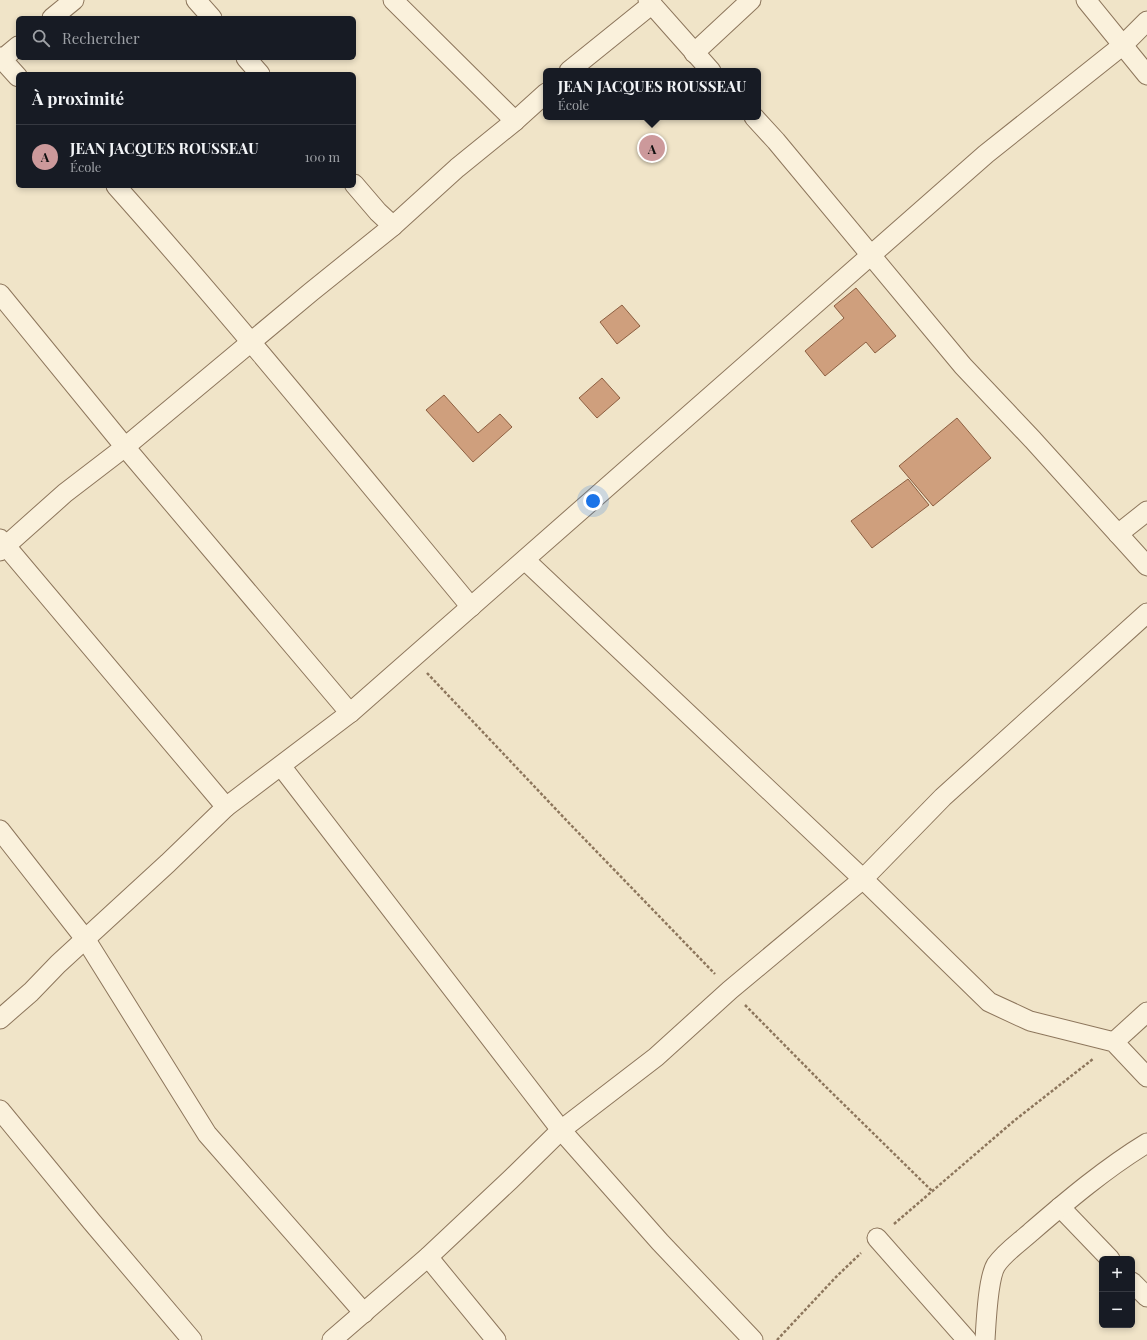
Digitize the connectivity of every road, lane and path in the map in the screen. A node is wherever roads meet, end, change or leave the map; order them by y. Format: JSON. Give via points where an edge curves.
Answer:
{"nodes":[{"id":1,"x":74,"y":0,"type":"edge"},
{"id":2,"x":196,"y":0,"type":"edge"},
{"id":3,"x":393,"y":0,"type":"edge"},
{"id":4,"x":752,"y":0,"type":"edge"},
{"id":5,"x":1086,"y":0,"type":"edge"},
{"id":6,"x":650,"y":2,"type":"edge"},
{"id":7,"x":54,"y":16,"type":"edge"},
{"id":8,"x":210,"y":16,"type":"edge"},
{"id":9,"x":1147,"y":22,"type":"edge"},
{"id":10,"x":1123,"y":45,"type":"junction"},
{"id":11,"x":16,"y":48,"type":"edge"},
{"id":12,"x":694,"y":53,"type":"junction"},
{"id":13,"x":1,"y":59,"type":"edge"},
{"id":14,"x":248,"y":60,"type":"edge"},
{"id":15,"x":573,"y":68,"type":"edge"},
{"id":16,"x":708,"y":68,"type":"edge"},
{"id":17,"x":258,"y":72,"type":"edge"},
{"id":18,"x":16,"y":75,"type":"edge"},
{"id":19,"x":1147,"y":75,"type":"edge"},
{"id":20,"x":543,"y":96,"type":"edge"},
{"id":21,"x":757,"y":120,"type":"edge"},
{"id":22,"x":515,"y":121,"type":"junction"},
{"id":23,"x":356,"y":186,"type":"edge"},
{"id":24,"x":118,"y":188,"type":"edge"},
{"id":25,"x":393,"y":226,"type":"junction"},
{"id":26,"x":872,"y":256,"type":"junction"},
{"id":27,"x":0,"y":294,"type":"edge"},
{"id":28,"x":251,"y":342,"type":"junction"},
{"id":29,"x":125,"y":447,"type":"junction"},
{"id":30,"x":1147,"y":511,"type":"edge"},
{"id":31,"x":1118,"y":534,"type":"junction"},
{"id":32,"x":2,"y":545,"type":"edge"},
{"id":33,"x":525,"y":560,"type":"junction"},
{"id":34,"x":1147,"y":566,"type":"edge"},
{"id":35,"x":471,"y":607,"type":"junction"},
{"id":36,"x":1147,"y":613,"type":"edge"},
{"id":37,"x":413,"y":658,"type":"junction"},
{"id":38,"x":350,"y":713,"type":"junction"},
{"id":39,"x":281,"y":766,"type":"junction"},
{"id":40,"x":226,"y":807,"type":"junction"},
{"id":41,"x":0,"y":830,"type":"edge"},
{"id":42,"x":863,"y":879,"type":"junction"},
{"id":43,"x":86,"y":940,"type":"junction"},
{"id":44,"x":730,"y":990,"type":"junction"},
{"id":45,"x":1147,"y":1012,"type":"edge"},
{"id":46,"x":0,"y":1019,"type":"edge"},
{"id":47,"x":1114,"y":1042,"type":"junction"},
{"id":48,"x":1147,"y":1077,"type":"edge"},
{"id":49,"x":0,"y":1110,"type":"edge"},
{"id":50,"x":561,"y":1130,"type":"junction"},
{"id":51,"x":1147,"y":1142,"type":"edge"},
{"id":52,"x":933,"y":1192,"type":"junction"},
{"id":53,"x":1060,"y":1207,"type":"junction"},
{"id":54,"x":877,"y":1238,"type":"junction"},
{"id":55,"x":1107,"y":1256,"type":"edge"},
{"id":56,"x":428,"y":1257,"type":"junction"},
{"id":57,"x":1135,"y":1285,"type":"edge"},
{"id":58,"x":1147,"y":1297,"type":"edge"},
{"id":59,"x":364,"y":1313,"type":"junction"},
{"id":60,"x":192,"y":1340,"type":"edge"},
{"id":61,"x":332,"y":1340,"type":"edge"},
{"id":62,"x":496,"y":1340,"type":"edge"},
{"id":63,"x":753,"y":1340,"type":"edge"},
{"id":64,"x":777,"y":1340,"type":"edge"},
{"id":65,"x":967,"y":1340,"type":"edge"},
{"id":66,"x":985,"y":1340,"type":"edge"}],
"edges":[{"from":1,"to":7,"type":"street"},
{"from":2,"to":8,"type":"street"},
{"from":3,"to":22,"type":"street"},
{"from":4,"to":12,"type":"street"},
{"from":5,"to":10,"type":"street"},
{"from":6,"to":12,"type":"street"},
{"from":6,"to":15,"type":"street"},
{"from":9,"to":10,"type":"street"},
{"from":10,"to":19,"type":"street"},
{"from":10,"to":26,"type":"street","via":[[986,154]]},
{"from":11,"to":13,"type":"street"},
{"from":12,"to":16,"type":"street"},
{"from":13,"to":18,"type":"street"},
{"from":14,"to":17,"type":"street"},
{"from":20,"to":22,"type":"street"},
{"from":21,"to":26,"type":"street"},
{"from":22,"to":25,"type":"street","via":[[457,168]]},
{"from":23,"to":25,"type":"street"},
{"from":24,"to":28,"type":"street"},
{"from":25,"to":28,"type":"street"},
{"from":26,"to":31,"type":"street","via":[[963,366]]},
{"from":26,"to":33,"type":"street"},
{"from":27,"to":29,"type":"street"},
{"from":28,"to":29,"type":"street"},
{"from":28,"to":35,"type":"street"},
{"from":29,"to":32,"type":"street"},
{"from":29,"to":38,"type":"street"},
{"from":30,"to":31,"type":"street"},
{"from":31,"to":34,"type":"street"},
{"from":32,"to":40,"type":"street"},
{"from":33,"to":35,"type":"street"},
{"from":33,"to":42,"type":"street"},
{"from":35,"to":37,"type":"street"},
{"from":36,"to":42,"type":"street","via":[[943,797]]},
{"from":37,"to":38,"type":"street"},
{"from":37,"to":44,"type":"path"},
{"from":38,"to":39,"type":"street"},
{"from":39,"to":40,"type":"street"},
{"from":39,"to":50,"type":"street"},
{"from":40,"to":43,"type":"street"},
{"from":41,"to":43,"type":"street"},
{"from":42,"to":44,"type":"street"},
{"from":42,"to":47,"type":"street","via":[[988,1002],[1030,1021]]},
{"from":43,"to":46,"type":"street"},
{"from":43,"to":59,"type":"street","via":[[207,1134]]},
{"from":44,"to":50,"type":"street","via":[[656,1057]]},
{"from":44,"to":52,"type":"path"},
{"from":45,"to":47,"type":"street"},
{"from":47,"to":48,"type":"street"},
{"from":47,"to":52,"type":"path","via":[[1016,1120]]},
{"from":49,"to":60,"type":"street"},
{"from":50,"to":56,"type":"street"},
{"from":50,"to":63,"type":"street","via":[[660,1242]]},
{"from":51,"to":53,"type":"street","via":[[1126,1155]]},
{"from":52,"to":54,"type":"path"},
{"from":53,"to":55,"type":"street"},
{"from":53,"to":66,"type":"street","via":[[995,1266]]},
{"from":54,"to":64,"type":"path"},
{"from":54,"to":65,"type":"street"},
{"from":56,"to":59,"type":"street"},
{"from":56,"to":62,"type":"street"},
{"from":57,"to":58,"type":"street"},
{"from":59,"to":61,"type":"street"}]}
